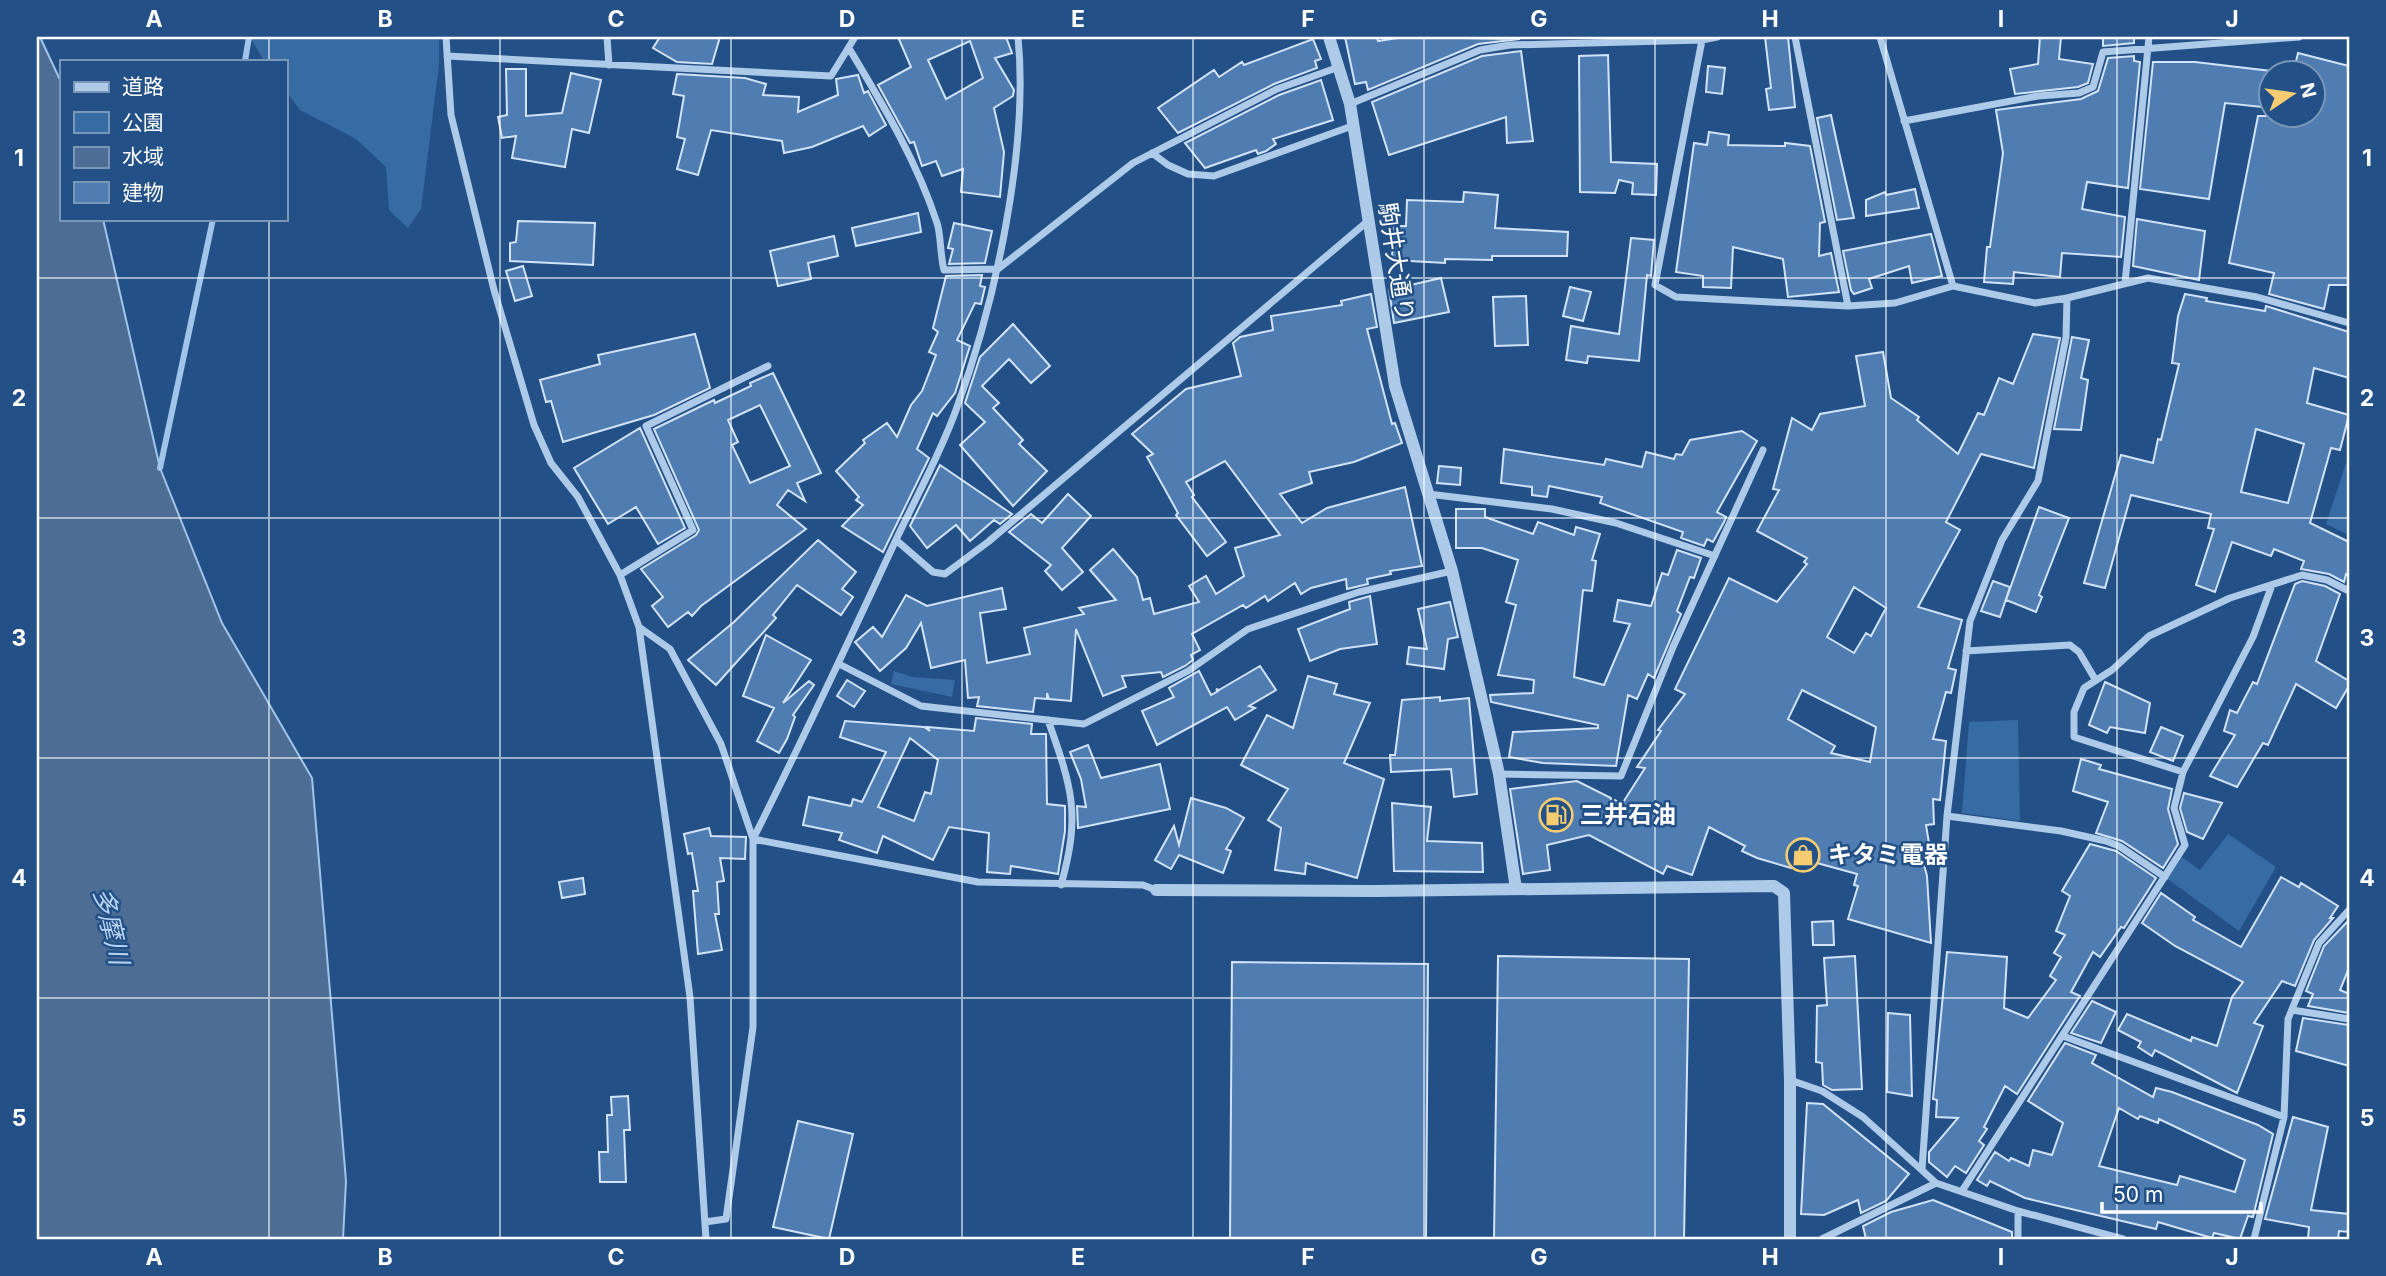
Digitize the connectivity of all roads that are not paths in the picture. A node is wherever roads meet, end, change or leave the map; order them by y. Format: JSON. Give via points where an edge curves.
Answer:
{"nodes":[{"id":1,"x":446,"y":37,"type":"edge"},
{"id":2,"x":607,"y":37,"type":"edge"},
{"id":3,"x":855,"y":37,"type":"edge"},
{"id":4,"x":1018,"y":37,"type":"edge"},
{"id":5,"x":1329,"y":37,"type":"edge"},
{"id":6,"x":1717,"y":37,"type":"edge"},
{"id":7,"x":1795,"y":37,"type":"edge"},
{"id":8,"x":1880,"y":37,"type":"edge"},
{"id":9,"x":2149,"y":37,"type":"edge"},
{"id":10,"x":2299,"y":37,"type":"edge"},
{"id":11,"x":1661,"y":39,"type":"edge"},
{"id":12,"x":1702,"y":40,"type":"junction"},
{"id":13,"x":2150,"y":47,"type":"junction"},
{"id":14,"x":850,"y":50,"type":"junction"},
{"id":15,"x":447,"y":56,"type":"junction"},
{"id":16,"x":609,"y":65,"type":"junction"},
{"id":17,"x":1339,"y":67,"type":"junction"},
{"id":18,"x":1350,"y":104,"type":"junction"},
{"id":19,"x":1904,"y":121,"type":"junction"},
{"id":20,"x":1352,"y":126,"type":"junction"},
{"id":21,"x":1152,"y":153,"type":"junction"},
{"id":22,"x":1368,"y":221,"type":"junction"},
{"id":23,"x":998,"y":269,"type":"junction"},
{"id":24,"x":2125,"y":283,"type":"junction"},
{"id":25,"x":1953,"y":286,"type":"junction"},
{"id":26,"x":2067,"y":298,"type":"junction"},
{"id":27,"x":1848,"y":306,"type":"junction"},
{"id":28,"x":2349,"y":323,"type":"edge"},
{"id":29,"x":768,"y":366,"type":"dead end"},
{"id":30,"x":1763,"y":450,"type":"dead end"},
{"id":31,"x":1427,"y":494,"type":"junction"},
{"id":32,"x":896,"y":540,"type":"junction"},
{"id":33,"x":1715,"y":556,"type":"junction"},
{"id":34,"x":1452,"y":571,"type":"junction"},
{"id":35,"x":620,"y":575,"type":"junction"},
{"id":36,"x":2272,"y":586,"type":"junction"},
{"id":37,"x":2349,"y":591,"type":"edge"},
{"id":38,"x":639,"y":627,"type":"junction"},
{"id":39,"x":1966,"y":651,"type":"junction"},
{"id":40,"x":841,"y":664,"type":"junction"},
{"id":41,"x":2095,"y":679,"type":"junction"},
{"id":42,"x":1048,"y":720,"type":"junction"},
{"id":43,"x":2183,"y":772,"type":"junction"},
{"id":44,"x":1499,"y":774,"type":"junction"},
{"id":45,"x":1947,"y":816,"type":"junction"},
{"id":46,"x":753,"y":839,"type":"junction"},
{"id":47,"x":2165,"y":877,"type":"junction"},
{"id":48,"x":1061,"y":885,"type":"junction"},
{"id":49,"x":1516,"y":889,"type":"junction"},
{"id":50,"x":1156,"y":890,"type":"joint"},
{"id":51,"x":2349,"y":910,"type":"edge"},
{"id":52,"x":2292,"y":1010,"type":"junction"},
{"id":53,"x":2349,"y":1019,"type":"edge"},
{"id":54,"x":2063,"y":1036,"type":"junction"},
{"id":55,"x":1790,"y":1080,"type":"junction"},
{"id":56,"x":2284,"y":1117,"type":"junction"},
{"id":57,"x":1922,"y":1170,"type":"junction"},
{"id":58,"x":1937,"y":1183,"type":"junction"},
{"id":59,"x":1962,"y":1191,"type":"junction"},
{"id":60,"x":2018,"y":1211,"type":"junction"},
{"id":61,"x":705,"y":1222,"type":"junction"},
{"id":62,"x":706,"y":1239,"type":"edge"},
{"id":63,"x":1790,"y":1239,"type":"edge"},
{"id":64,"x":1822,"y":1239,"type":"edge"},
{"id":65,"x":2018,"y":1239,"type":"edge"},
{"id":66,"x":2123,"y":1239,"type":"edge"},
{"id":67,"x":2254,"y":1239,"type":"edge"}],
"edges":[{"from":1,"to":15,"type":"street"},
{"from":2,"to":16,"type":"street"},
{"from":3,"to":14,"type":"street"},
{"from":4,"to":23,"type":"street","via":[[1020,116]]},
{"from":5,"to":17,"type":"street","name":"駒井大通り"},
{"from":6,"to":12,"type":"street"},
{"from":7,"to":27,"type":"street"},
{"from":8,"to":19,"type":"street"},
{"from":9,"to":13,"type":"street"},
{"from":10,"to":13,"type":"street"},
{"from":11,"to":12,"type":"street"},
{"from":11,"to":18,"type":"street","via":[[1510,44],[1480,50]]},
{"from":12,"to":27,"type":"street","via":[[1655,285],[1676,298]]},
{"from":13,"to":19,"type":"street","via":[[2104,52],[2093,87],[2079,93],[2038,96]]},
{"from":13,"to":24,"type":"street"},
{"from":14,"to":16,"type":"street","via":[[831,76]]},
{"from":14,"to":23,"type":"street","via":[[892,119],[939,225],[944,270]]},
{"from":15,"to":16,"type":"street"},
{"from":15,"to":35,"type":"street","via":[[454,127],[494,290],[534,425],[551,463],[578,497]]},
{"from":17,"to":18,"type":"street","name":"駒井大通り"},
{"from":17,"to":21,"type":"street","via":[[1277,89]]},
{"from":18,"to":20,"type":"street","name":"駒井大通り"},
{"from":19,"to":25,"type":"street"},
{"from":20,"to":21,"type":"street","via":[[1214,176],[1188,174]]},
{"from":20,"to":22,"type":"street","name":"駒井大通り"},
{"from":21,"to":23,"type":"street"},
{"from":22,"to":31,"type":"street","name":"駒井大通り","via":[[1395,386]]},
{"from":22,"to":32,"type":"street","via":[[945,574],[933,572]]},
{"from":23,"to":32,"type":"street","via":[[957,408]]},
{"from":24,"to":26,"type":"street"},
{"from":24,"to":28,"type":"street","via":[[2148,278],[2243,295]]},
{"from":25,"to":26,"type":"street","via":[[2035,303]]},
{"from":25,"to":27,"type":"street","via":[[1895,303]]},
{"from":26,"to":39,"type":"street","via":[[2067,337],[2038,481],[1987,574],[1970,621]]},
{"from":29,"to":35,"type":"street","via":[[646,426],[693,530]]},
{"from":30,"to":33,"type":"street"},
{"from":31,"to":33,"type":"street","via":[[1578,514]]},
{"from":31,"to":34,"type":"street","name":"駒井大通り"},
{"from":32,"to":40,"type":"street"},
{"from":33,"to":44,"type":"street","via":[[1621,776]]},
{"from":34,"to":42,"type":"street","via":[[1359,592],[1248,629],[1188,671],[1084,724]]},
{"from":34,"to":44,"type":"street","name":"駒井大通り"},
{"from":35,"to":38,"type":"street"},
{"from":36,"to":37,"type":"street","via":[[2302,575]]},
{"from":36,"to":41,"type":"street","via":[[2230,597],[2149,636],[2112,670]]},
{"from":36,"to":43,"type":"street","via":[[2253,637]]},
{"from":38,"to":46,"type":"street","via":[[670,649],[715,732]]},
{"from":38,"to":61,"type":"street","via":[[690,997]]},
{"from":39,"to":41,"type":"street","via":[[2070,645]]},
{"from":39,"to":45,"type":"street"},
{"from":40,"to":42,"type":"street","via":[[921,706]]},
{"from":40,"to":46,"type":"street"},
{"from":41,"to":43,"type":"street","via":[[2084,688],[2074,712],[2074,737]]},
{"from":42,"to":48,"type":"street","via":[[1065,767],[1073,808],[1073,832]]},
{"from":43,"to":47,"type":"street","via":[[2174,808],[2185,845]]},
{"from":44,"to":49,"type":"street","name":"駒井大通り"},
{"from":45,"to":47,"type":"street","via":[[2106,841]]},
{"from":45,"to":57,"type":"street"},
{"from":46,"to":48,"type":"street","via":[[978,882]]},
{"from":46,"to":61,"type":"street","via":[[753,1027],[726,1219]]},
{"from":47,"to":54,"type":"street"},
{"from":48,"to":50,"type":"street","via":[[1143,885]]},
{"from":49,"to":50,"type":"street"},
{"from":49,"to":55,"type":"street","via":[[1774,886],[1784,893]]},
{"from":51,"to":52,"type":"street","via":[[2319,943]]},
{"from":52,"to":53,"type":"street"},
{"from":52,"to":56,"type":"street"},
{"from":54,"to":56,"type":"street"},
{"from":54,"to":59,"type":"street"},
{"from":55,"to":57,"type":"street","via":[[1822,1091],[1863,1117]]},
{"from":55,"to":63,"type":"street"},
{"from":56,"to":67,"type":"street"},
{"from":57,"to":58,"type":"street"},
{"from":58,"to":59,"type":"street"},
{"from":58,"to":64,"type":"street"},
{"from":59,"to":60,"type":"street"},
{"from":60,"to":65,"type":"street"},
{"from":60,"to":66,"type":"street"},
{"from":61,"to":62,"type":"street"}]}
